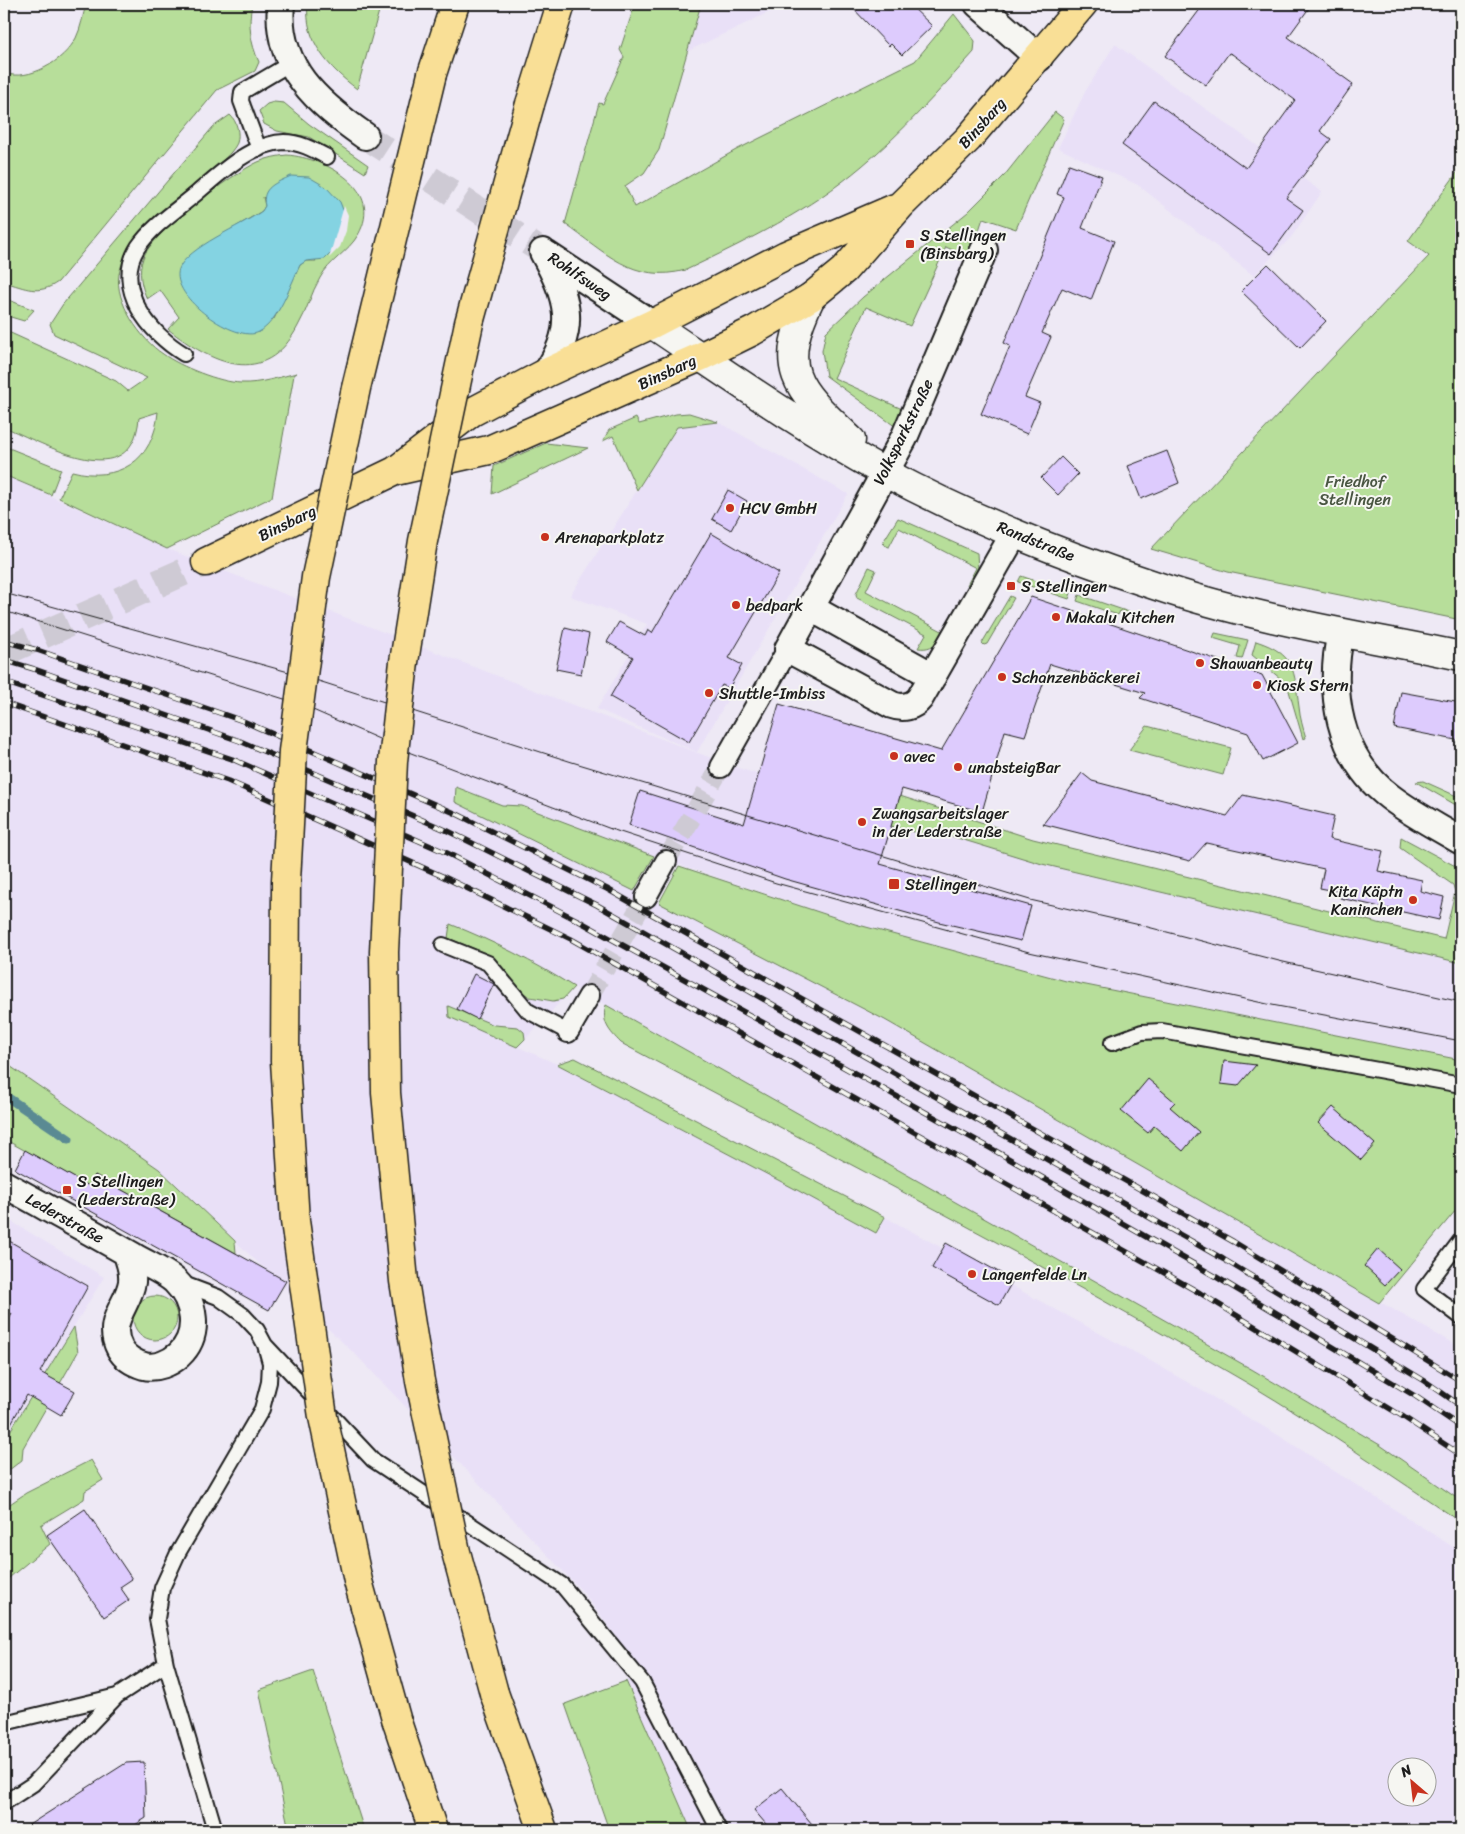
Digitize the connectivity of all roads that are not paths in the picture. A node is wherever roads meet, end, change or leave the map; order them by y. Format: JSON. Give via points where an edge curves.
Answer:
{"nodes":[{"id":1,"x":281,"y":4,"type":"edge"},
{"id":2,"x":455,"y":4,"type":"edge"},
{"id":3,"x":561,"y":4,"type":"edge"},
{"id":4,"x":978,"y":4,"type":"edge"},
{"id":5,"x":1083,"y":4,"type":"edge"},
{"id":6,"x":1039,"y":58,"type":"junction"},
{"id":7,"x":291,"y":63,"type":"junction"},
{"id":8,"x":365,"y":136,"type":"tunnel mouth"},
{"id":9,"x":259,"y":149,"type":"junction"},
{"id":10,"x":327,"y":157,"type":"dead end"},
{"id":11,"x":901,"y":205,"type":"junction"},
{"id":12,"x":984,"y":250,"type":"dead end"},
{"id":13,"x":811,"y":297,"type":"junction"},
{"id":14,"x":652,"y":324,"type":"junction"},
{"id":15,"x":184,"y":354,"type":"dead end"},
{"id":16,"x":700,"y":357,"type":"junction"},
{"id":17,"x":546,"y":373,"type":"junction"},
{"id":18,"x":395,"y":470,"type":"junction"},
{"id":19,"x":884,"y":472,"type":"junction"},
{"id":20,"x":1014,"y":534,"type":"junction"},
{"id":21,"x":206,"y":562,"type":"tunnel mouth"},
{"id":22,"x":811,"y":608,"type":"junction"},
{"id":23,"x":1341,"y":632,"type":"junction"},
{"id":24,"x":788,"y":649,"type":"junction"},
{"id":25,"x":1461,"y":656,"type":"edge"},
{"id":26,"x":933,"y":676,"type":"junction"},
{"id":27,"x":721,"y":767,"type":"tunnel mouth"},
{"id":28,"x":1461,"y":841,"type":"edge"},
{"id":29,"x":666,"y":862,"type":"tunnel mouth"},
{"id":30,"x":646,"y":897,"type":"tunnel mouth"},
{"id":31,"x":443,"y":945,"type":"dead end"},
{"id":32,"x":590,"y":996,"type":"tunnel mouth"},
{"id":33,"x":568,"y":1032,"type":"joint"},
{"id":34,"x":1112,"y":1043,"type":"dead end"},
{"id":35,"x":1461,"y":1086,"type":"edge"},
{"id":36,"x":4,"y":1184,"type":"edge"},
{"id":37,"x":1461,"y":1240,"type":"edge"},
{"id":38,"x":126,"y":1252,"type":"junction"},
{"id":39,"x":174,"y":1280,"type":"junction"},
{"id":40,"x":1461,"y":1317,"type":"edge"},
{"id":41,"x":264,"y":1345,"type":"junction"},
{"id":42,"x":166,"y":1664,"type":"junction"},
{"id":43,"x":118,"y":1696,"type":"junction"},
{"id":44,"x":4,"y":1723,"type":"edge"},
{"id":45,"x":4,"y":1803,"type":"edge"},
{"id":46,"x":215,"y":1830,"type":"edge"},
{"id":47,"x":434,"y":1830,"type":"edge"},
{"id":48,"x":543,"y":1830,"type":"edge"},
{"id":49,"x":719,"y":1830,"type":"edge"}],
"edges":[{"from":1,"to":7,"type":"street","via":[[280,29]]},
{"from":2,"to":47,"type":"main road","bridge":true,"via":[[432,74],[356,388],[316,577],[293,750],[286,881],[286,1061],[295,1221],[323,1417],[358,1581],[397,1722]]},
{"from":3,"to":48,"type":"main road","bridge":true,"via":[[468,323],[424,541],[404,662],[393,761],[384,952],[386,1093],[404,1281],[420,1382],[456,1552],[494,1693]]},
{"from":4,"to":6,"type":"street"},
{"from":5,"to":6,"type":"main road"},
{"from":6,"to":11,"type":"main road","name":"Binsbarg","via":[[968,139]]},
{"from":7,"to":8,"type":"street","via":[[314,96]]},
{"from":7,"to":9,"type":"lane","via":[[242,92],[241,101]]},
{"from":9,"to":10,"type":"lane","via":[[272,144],[294,143]]},
{"from":9,"to":15,"type":"lane","via":[[212,180],[150,233],[132,260],[130,284],[137,306],[161,338]]},
{"from":11,"to":13,"type":"main road","name":"Binsbarg","via":[[844,270]]},
{"from":11,"to":14,"type":"main road","name":"Binsbarg","via":[[786,255]]},
{"from":12,"to":19,"type":"street","name":"Volksparkstraße","via":[[904,438]]},
{"from":13,"to":16,"type":"main road","name":"Binsbarg","via":[[752,332]]},
{"from":13,"to":19,"type":"street","via":[[792,345],[795,372],[823,414]]},
{"from":14,"to":16,"type":"street","name":"Randstraße"},
{"from":14,"to":17,"type":"main road","name":"Binsbarg"},
{"from":14,"to":17,"type":"street","name":"Rohlfsweg","via":[[543,252],[560,282],[567,315],[562,344]]},
{"from":16,"to":18,"type":"main road","name":"Binsbarg","via":[[489,450]]},
{"from":16,"to":19,"type":"street","name":"Randstraße"},
{"from":17,"to":18,"type":"main road","name":"Binsbarg","via":[[472,412]]},
{"from":18,"to":21,"type":"main road","name":"Binsbarg"},
{"from":19,"to":20,"type":"street","name":"Randstraße"},
{"from":19,"to":22,"type":"street","name":"Volksparkstraße"},
{"from":20,"to":23,"type":"street","name":"Randstraße","via":[[1155,586]]},
{"from":20,"to":26,"type":"street"},
{"from":22,"to":24,"type":"street","name":"Volksparkstraße"},
{"from":22,"to":26,"type":"street"},
{"from":23,"to":25,"type":"street","name":"Randstraße"},
{"from":23,"to":28,"type":"street","via":[[1335,683],[1341,722],[1353,753],[1366,773],[1389,796]]},
{"from":24,"to":26,"type":"street","via":[[898,707],[908,707],[917,702]]},
{"from":24,"to":27,"type":"street","name":"Volksparkstraße"},
{"from":29,"to":30,"type":"street"},
{"from":31,"to":33,"type":"lane","via":[[488,963],[528,1011]]},
{"from":32,"to":33,"type":"street"},
{"from":34,"to":35,"type":"lane","via":[[1142,1032],[1162,1031]]},
{"from":36,"to":38,"type":"street","name":"Lederstraße"},
{"from":37,"to":40,"type":"lane","via":[[1424,1289]]},
{"from":38,"to":39,"type":"street","name":"Lederstraße"},
{"from":38,"to":39,"type":"street","name":"Lederstraße","via":[[132,1280],[115,1321],[114,1332],[122,1353],[138,1364],[148,1367],[170,1362],[185,1348],[192,1335],[194,1324],[190,1305]]},
{"from":39,"to":41,"type":"lane","via":[[232,1306],[257,1330]]},
{"from":41,"to":42,"type":"lane","via":[[270,1363],[262,1409],[178,1553],[162,1588],[157,1619]]},
{"from":41,"to":49,"type":"lane","via":[[373,1460],[562,1585],[642,1682]]},
{"from":42,"to":43,"type":"lane"},
{"from":42,"to":46,"type":"lane"},
{"from":43,"to":44,"type":"lane"},
{"from":43,"to":45,"type":"lane","via":[[33,1784]]}]}
